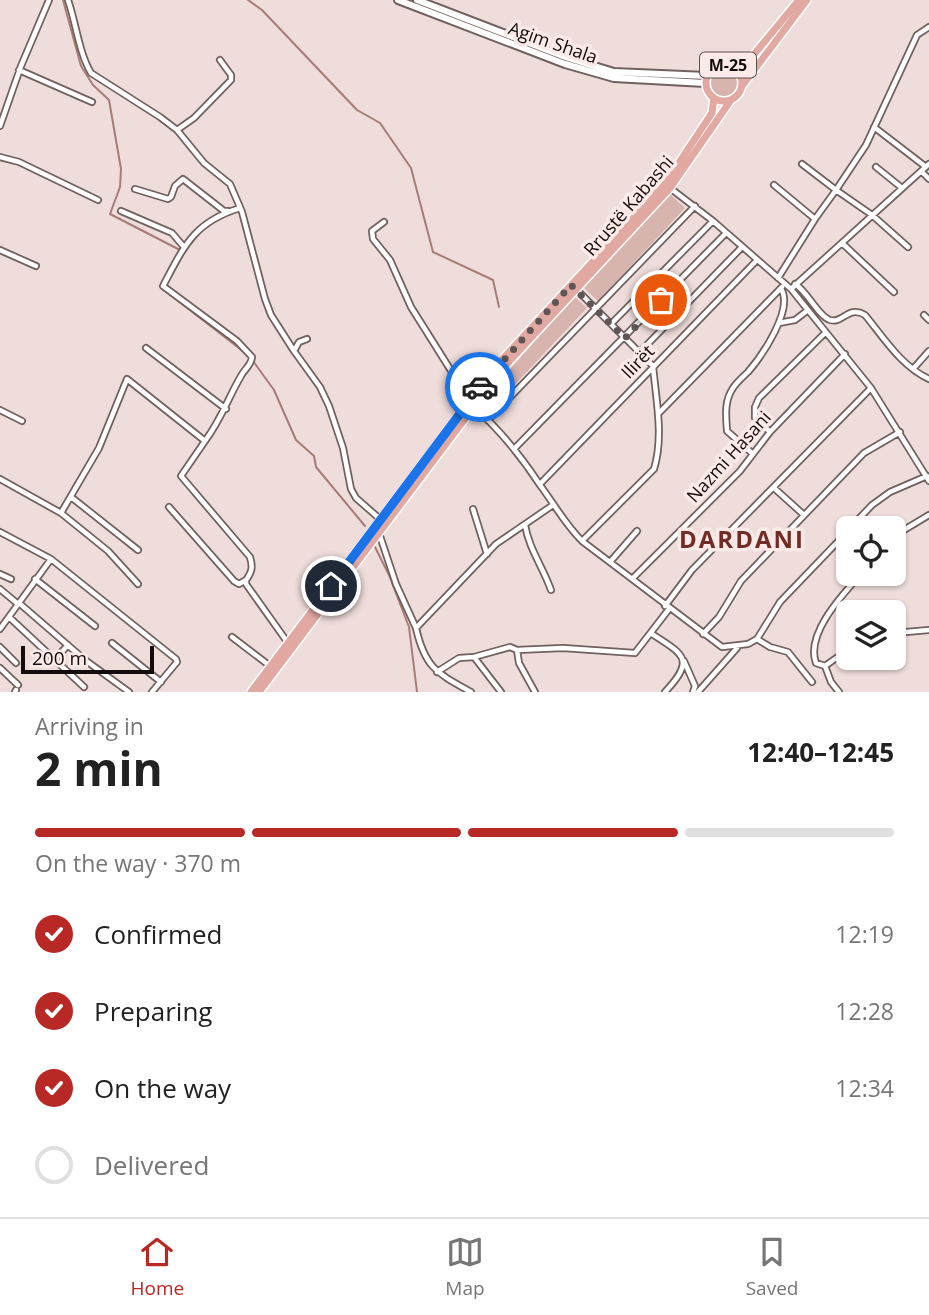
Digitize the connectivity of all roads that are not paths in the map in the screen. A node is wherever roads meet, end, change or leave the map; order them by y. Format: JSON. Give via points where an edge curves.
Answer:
{"nodes":[{"id":1,"x":49,"y":0,"type":"edge"},
{"id":2,"x":68,"y":0,"type":"edge"},
{"id":3,"x":398,"y":0,"type":"edge"},
{"id":4,"x":417,"y":0,"type":"edge"},
{"id":5,"x":799,"y":0,"type":"edge"},
{"id":6,"x":807,"y":0,"type":"edge"},
{"id":7,"x":929,"y":27,"type":"edge"},
{"id":8,"x":220,"y":60,"type":"dead end"},
{"id":9,"x":732,"y":67,"type":"junction"},
{"id":10,"x":19,"y":70,"type":"junction"},
{"id":11,"x":706,"y":80,"type":"junction"},
{"id":12,"x":742,"y":87,"type":"junction"},
{"id":13,"x":714,"y":98,"type":"junction"},
{"id":14,"x":731,"y":100,"type":"junction"},
{"id":15,"x":92,"y":102,"type":"dead end"},
{"id":16,"x":0,"y":126,"type":"edge"},
{"id":17,"x":874,"y":127,"type":"junction"},
{"id":18,"x":177,"y":130,"type":"junction"},
{"id":19,"x":0,"y":156,"type":"edge"},
{"id":20,"x":802,"y":164,"type":"dead end"},
{"id":21,"x":927,"y":165,"type":"edge"},
{"id":22,"x":876,"y":167,"type":"dead end"},
{"id":23,"x":921,"y":171,"type":"junction"},
{"id":24,"x":929,"y":179,"type":"edge"},
{"id":25,"x":774,"y":185,"type":"dead end"},
{"id":26,"x":670,"y":188,"type":"junction"},
{"id":27,"x":902,"y":188,"type":"junction"},
{"id":28,"x":135,"y":189,"type":"dead end"},
{"id":29,"x":836,"y":190,"type":"junction"},
{"id":30,"x":98,"y":200,"type":"dead end"},
{"id":31,"x":695,"y":206,"type":"junction"},
{"id":32,"x":240,"y":208,"type":"junction"},
{"id":33,"x":121,"y":211,"type":"dead end"},
{"id":34,"x":229,"y":211,"type":"junction"},
{"id":35,"x":872,"y":215,"type":"junction"},
{"id":36,"x":815,"y":219,"type":"junction"},
{"id":37,"x":713,"y":221,"type":"junction"},
{"id":38,"x":384,"y":222,"type":"dead end"},
{"id":39,"x":726,"y":233,"type":"junction"},
{"id":40,"x":842,"y":243,"type":"junction"},
{"id":41,"x":184,"y":247,"type":"junction"},
{"id":42,"x":742,"y":247,"type":"junction"},
{"id":43,"x":908,"y":247,"type":"dead end"},
{"id":44,"x":0,"y":250,"type":"edge"},
{"id":45,"x":757,"y":260,"type":"junction"},
{"id":46,"x":36,"y":266,"type":"dead end"},
{"id":47,"x":778,"y":278,"type":"junction"},
{"id":48,"x":782,"y":286,"type":"junction"},
{"id":49,"x":574,"y":287,"type":"junction"},
{"id":50,"x":793,"y":287,"type":"junction"},
{"id":51,"x":894,"y":292,"type":"dead end"},
{"id":52,"x":595,"y":308,"type":"junction"},
{"id":53,"x":808,"y":310,"type":"junction"},
{"id":54,"x":924,"y":315,"type":"dead end"},
{"id":55,"x":929,"y":320,"type":"edge"},
{"id":56,"x":611,"y":324,"type":"junction"},
{"id":57,"x":778,"y":324,"type":"junction"},
{"id":58,"x":826,"y":331,"type":"junction"},
{"id":59,"x":625,"y":338,"type":"junction"},
{"id":60,"x":307,"y":339,"type":"dead end"},
{"id":61,"x":146,"y":348,"type":"dead end"},
{"id":62,"x":294,"y":351,"type":"junction"},
{"id":63,"x":929,"y":351,"type":"edge"},
{"id":64,"x":640,"y":352,"type":"junction"},
{"id":65,"x":845,"y":355,"type":"junction"},
{"id":66,"x":653,"y":366,"type":"junction"},
{"id":67,"x":913,"y":369,"type":"junction"},
{"id":68,"x":929,"y":379,"type":"edge"},
{"id":69,"x":871,"y":388,"type":"junction"},
{"id":70,"x":470,"y":404,"type":"junction"},
{"id":71,"x":226,"y":409,"type":"junction"},
{"id":72,"x":0,"y":410,"type":"edge"},
{"id":73,"x":657,"y":414,"type":"junction"},
{"id":74,"x":488,"y":419,"type":"junction"},
{"id":75,"x":22,"y":421,"type":"dead end"},
{"id":76,"x":770,"y":432,"type":"junction"},
{"id":77,"x":901,"y":432,"type":"junction"},
{"id":78,"x":205,"y":441,"type":"junction"},
{"id":79,"x":514,"y":449,"type":"junction"},
{"id":80,"x":753,"y":454,"type":"junction"},
{"id":81,"x":928,"y":478,"type":"edge"},
{"id":82,"x":0,"y":479,"type":"edge"},
{"id":83,"x":540,"y":484,"type":"junction"},
{"id":84,"x":774,"y":488,"type":"junction"},
{"id":85,"x":71,"y":497,"type":"junction"},
{"id":86,"x":553,"y":505,"type":"junction"},
{"id":87,"x":169,"y":507,"type":"dead end"},
{"id":88,"x":473,"y":509,"type":"dead end"},
{"id":89,"x":61,"y":513,"type":"junction"},
{"id":90,"x":804,"y":515,"type":"junction"},
{"id":91,"x":929,"y":515,"type":"edge"},
{"id":92,"x":861,"y":516,"type":"edge"},
{"id":93,"x":380,"y":519,"type":"junction"},
{"id":94,"x":525,"y":525,"type":"junction"},
{"id":95,"x":906,"y":529,"type":"edge"},
{"id":96,"x":637,"y":531,"type":"dead end"},
{"id":97,"x":0,"y":532,"type":"edge"},
{"id":98,"x":379,"y":533,"type":"junction"},
{"id":99,"x":582,"y":541,"type":"junction"},
{"id":100,"x":836,"y":543,"type":"edge"},
{"id":101,"x":138,"y":551,"type":"dead end"},
{"id":102,"x":487,"y":554,"type":"junction"},
{"id":103,"x":51,"y":559,"type":"junction"},
{"id":104,"x":610,"y":562,"type":"junction"},
{"id":105,"x":0,"y":574,"type":"edge"},
{"id":106,"x":633,"y":578,"type":"junction"},
{"id":107,"x":11,"y":579,"type":"dead end"},
{"id":108,"x":34,"y":579,"type":"junction"},
{"id":109,"x":246,"y":580,"type":"junction"},
{"id":110,"x":138,"y":584,"type":"dead end"},
{"id":111,"x":850,"y":586,"type":"edge"},
{"id":112,"x":0,"y":589,"type":"edge"},
{"id":113,"x":551,"y":590,"type":"dead end"},
{"id":114,"x":19,"y":603,"type":"junction"},
{"id":115,"x":667,"y":607,"type":"junction"},
{"id":116,"x":9,"y":617,"type":"junction"},
{"id":117,"x":95,"y":626,"type":"dead end"},
{"id":118,"x":416,"y":628,"type":"junction"},
{"id":119,"x":0,"y":629,"type":"edge"},
{"id":120,"x":929,"y":630,"type":"edge"},
{"id":121,"x":906,"y":632,"type":"edge"},
{"id":122,"x":652,"y":634,"type":"junction"},
{"id":123,"x":703,"y":634,"type":"junction"},
{"id":124,"x":232,"y":638,"type":"dead end"},
{"id":125,"x":757,"y":639,"type":"junction"},
{"id":126,"x":112,"y":643,"type":"dead end"},
{"id":127,"x":288,"y":643,"type":"junction"},
{"id":128,"x":68,"y":645,"type":"junction"},
{"id":129,"x":738,"y":646,"type":"junction"},
{"id":130,"x":0,"y":647,"type":"edge"},
{"id":131,"x":517,"y":650,"type":"junction"},
{"id":132,"x":474,"y":657,"type":"junction"},
{"id":133,"x":682,"y":658,"type":"junction"},
{"id":134,"x":836,"y":658,"type":"edge"},
{"id":135,"x":55,"y":659,"type":"junction"},
{"id":136,"x":16,"y":663,"type":"dead end"},
{"id":137,"x":270,"y":666,"type":"junction"},
{"id":138,"x":825,"y":666,"type":"junction"},
{"id":139,"x":0,"y":668,"type":"edge"},
{"id":140,"x":437,"y":672,"type":"junction"},
{"id":141,"x":161,"y":682,"type":"junction"},
{"id":142,"x":812,"y":682,"type":"dead end"},
{"id":143,"x":84,"y":687,"type":"dead end"},
{"id":144,"x":16,"y":689,"type":"edge"},
{"id":145,"x":129,"y":692,"type":"edge"},
{"id":146,"x":152,"y":692,"type":"edge"},
{"id":147,"x":251,"y":692,"type":"edge"},
{"id":148,"x":259,"y":692,"type":"edge"},
{"id":149,"x":471,"y":692,"type":"edge"},
{"id":150,"x":501,"y":692,"type":"edge"},
{"id":151,"x":535,"y":692,"type":"edge"},
{"id":152,"x":665,"y":692,"type":"edge"},
{"id":153,"x":693,"y":692,"type":"edge"},
{"id":154,"x":698,"y":692,"type":"edge"},
{"id":155,"x":839,"y":692,"type":"edge"}],
"edges":[{"from":1,"to":10,"type":"street"},
{"from":2,"to":18,"type":"street","via":[[91,73]]},
{"from":3,"to":11,"type":"main road","name":"Agim Shala","via":[[614,78]]},
{"from":4,"to":11,"type":"main road","name":"Agim Shala","via":[[614,72]]},
{"from":5,"to":9,"type":"main road","number":"M-25","via":[[751,58]]},
{"from":6,"to":12,"type":"main road","number":"M-25"},
{"from":7,"to":17,"type":"street","via":[[917,35]]},
{"from":8,"to":18,"type":"street","via":[[231,80]]},
{"from":9,"to":11,"type":"main road","number":"M-25","via":[[719,65]]},
{"from":9,"to":12,"type":"main road","number":"M-25","via":[[740,75]]},
{"from":10,"to":15,"type":"street"},
{"from":10,"to":16,"type":"street"},
{"from":11,"to":13,"type":"main road","number":"M-25"},
{"from":12,"to":14,"type":"main road","number":"M-25"},
{"from":13,"to":14,"type":"main road","number":"M-25"},
{"from":13,"to":49,"type":"main road","name":"Rrustë Kabashi","number":"M-25","via":[[712,113],[664,184]]},
{"from":14,"to":26,"type":"main road","name":"Rrustë Kabashi","number":"M-25"},
{"from":17,"to":21,"type":"street"},
{"from":17,"to":29,"type":"street"},
{"from":18,"to":32,"type":"street","via":[[204,163],[230,184]]},
{"from":19,"to":30,"type":"street"},
{"from":20,"to":29,"type":"street"},
{"from":21,"to":23,"type":"street"},
{"from":22,"to":27,"type":"street"},
{"from":23,"to":24,"type":"street"},
{"from":23,"to":27,"type":"street"},
{"from":25,"to":36,"type":"street"},
{"from":26,"to":31,"type":"street"},
{"from":26,"to":49,"type":"main road","name":"Rrustë Kabashi","number":"M-25"},
{"from":27,"to":35,"type":"street"},
{"from":28,"to":34,"type":"street","via":[[168,199],[183,179]]},
{"from":29,"to":35,"type":"street"},
{"from":29,"to":36,"type":"street"},
{"from":31,"to":37,"type":"street"},
{"from":31,"to":52,"type":"street"},
{"from":32,"to":34,"type":"street"},
{"from":32,"to":62,"type":"street","via":[[271,315]]},
{"from":33,"to":41,"type":"street","via":[[172,233]]},
{"from":34,"to":41,"type":"street","via":[[202,227]]},
{"from":35,"to":40,"type":"street"},
{"from":35,"to":43,"type":"street"},
{"from":36,"to":47,"type":"street"},
{"from":37,"to":39,"type":"street"},
{"from":37,"to":56,"type":"street"},
{"from":38,"to":70,"type":"street","via":[[372,231],[373,239],[390,260],[411,307]]},
{"from":39,"to":42,"type":"street"},
{"from":39,"to":59,"type":"street"},
{"from":40,"to":50,"type":"street"},
{"from":40,"to":51,"type":"street"},
{"from":41,"to":71,"type":"street","via":[[163,286],[250,353],[251,364]]},
{"from":42,"to":45,"type":"street"},
{"from":42,"to":64,"type":"street"},
{"from":44,"to":46,"type":"street"},
{"from":45,"to":47,"type":"street"},
{"from":45,"to":66,"type":"street","name":"Ilirët"},
{"from":47,"to":48,"type":"street"},
{"from":48,"to":50,"type":"street"},
{"from":48,"to":57,"type":"street"},
{"from":48,"to":73,"type":"street"},
{"from":49,"to":52,"type":"street"},
{"from":49,"to":70,"type":"main road","name":"Rrustë Kabashi","number":"M-25"},
{"from":50,"to":53,"type":"street"},
{"from":50,"to":67,"type":"street","via":[[804,291],[826,318],[838,320],[852,312],[865,315]]},
{"from":52,"to":56,"type":"street"},
{"from":52,"to":74,"type":"street"},
{"from":53,"to":57,"type":"street","via":[[795,320]]},
{"from":53,"to":58,"type":"street"},
{"from":54,"to":55,"type":"street"},
{"from":56,"to":59,"type":"street"},
{"from":57,"to":80,"type":"street","via":[[750,370],[732,388],[726,405],[727,431]]},
{"from":58,"to":65,"type":"street"},
{"from":58,"to":76,"type":"street","via":[[759,398],[755,418]]},
{"from":59,"to":64,"type":"street"},
{"from":59,"to":79,"type":"street"},
{"from":60,"to":62,"type":"street"},
{"from":61,"to":71,"type":"street"},
{"from":62,"to":93,"type":"street","via":[[329,406],[351,489]]},
{"from":63,"to":67,"type":"street"},
{"from":64,"to":66,"type":"street"},
{"from":65,"to":69,"type":"street"},
{"from":65,"to":76,"type":"street","name":"Nazmi Hasani"},
{"from":66,"to":73,"type":"street"},
{"from":66,"to":83,"type":"street","name":"Ilirët"},
{"from":67,"to":68,"type":"street"},
{"from":69,"to":77,"type":"street"},
{"from":69,"to":84,"type":"street"},
{"from":70,"to":74,"type":"street"},
{"from":70,"to":93,"type":"main road","name":"Rrustë Kabashi","number":"M-25"},
{"from":70,"to":98,"type":"main road","name":"Rrustë Kabashi","number":"M-25"},
{"from":71,"to":78,"type":"street"},
{"from":72,"to":75,"type":"street"},
{"from":73,"to":99,"type":"street","via":[[654,469]]},
{"from":74,"to":79,"type":"street"},
{"from":76,"to":80,"type":"street","name":"Nazmi Hasani"},
{"from":77,"to":81,"type":"street"},
{"from":77,"to":90,"type":"street","via":[[864,453]]},
{"from":78,"to":85,"type":"street","via":[[127,379],[99,448]]},
{"from":78,"to":109,"type":"street","via":[[181,476],[250,557],[253,566]]},
{"from":79,"to":83,"type":"street"},
{"from":80,"to":106,"type":"street","name":"Nazmi Hasani"},
{"from":81,"to":92,"type":"street","via":[[890,492]]},
{"from":82,"to":89,"type":"street"},
{"from":83,"to":86,"type":"street"},
{"from":84,"to":90,"type":"street"},
{"from":84,"to":115,"type":"street","via":[[692,570]]},
{"from":85,"to":89,"type":"street"},
{"from":85,"to":101,"type":"street"},
{"from":86,"to":94,"type":"street"},
{"from":86,"to":99,"type":"street"},
{"from":87,"to":109,"type":"street","via":[[234,581]]},
{"from":88,"to":102,"type":"street"},
{"from":89,"to":110,"type":"street","via":[[108,551]]},
{"from":90,"to":123,"type":"street","via":[[741,581]]},
{"from":91,"to":95,"type":"street"},
{"from":93,"to":127,"type":"main road","name":"Rrustë Kabashi","number":"M-25"},
{"from":94,"to":102,"type":"street"},
{"from":94,"to":113,"type":"street","via":[[528,542]]},
{"from":96,"to":104,"type":"street"},
{"from":97,"to":103,"type":"street"},
{"from":98,"to":118,"type":"street"},
{"from":98,"to":148,"type":"main road","name":"Rrustë Kabashi","number":"M-25"},
{"from":99,"to":104,"type":"street"},
{"from":100,"to":125,"type":"street","via":[[780,602]]},
{"from":102,"to":118,"type":"street"},
{"from":103,"to":108,"type":"street"},
{"from":103,"to":141,"type":"street","via":[[176,659]]},
{"from":104,"to":106,"type":"street"},
{"from":105,"to":107,"type":"street"},
{"from":106,"to":115,"type":"street"},
{"from":108,"to":114,"type":"street"},
{"from":108,"to":117,"type":"street"},
{"from":109,"to":127,"type":"street"},
{"from":111,"to":138,"type":"street","via":[[824,620],[814,658]]},
{"from":112,"to":114,"type":"street"},
{"from":114,"to":116,"type":"street"},
{"from":114,"to":128,"type":"street"},
{"from":115,"to":122,"type":"street"},
{"from":115,"to":123,"type":"street"},
{"from":116,"to":119,"type":"street"},
{"from":116,"to":135,"type":"street"},
{"from":118,"to":140,"type":"street","via":[[422,652]]},
{"from":120,"to":121,"type":"street"},
{"from":122,"to":131,"type":"street","via":[[635,653]]},
{"from":122,"to":133,"type":"street"},
{"from":123,"to":129,"type":"street","via":[[722,648]]},
{"from":124,"to":137,"type":"street"},
{"from":125,"to":129,"type":"street"},
{"from":125,"to":142,"type":"street","via":[[788,652]]},
{"from":126,"to":141,"type":"street"},
{"from":127,"to":137,"type":"main road","name":"Rrustë Kabashi","number":"M-25"},
{"from":128,"to":135,"type":"street"},
{"from":128,"to":145,"type":"street"},
{"from":129,"to":154,"type":"street"},
{"from":130,"to":136,"type":"street"},
{"from":131,"to":132,"type":"street","via":[[510,647]]},
{"from":131,"to":151,"type":"street"},
{"from":132,"to":140,"type":"street","via":[[459,658]]},
{"from":132,"to":150,"type":"street"},
{"from":133,"to":152,"type":"street","via":[[683,671]]},
{"from":133,"to":153,"type":"street","via":[[695,685]]},
{"from":134,"to":138,"type":"street"},
{"from":135,"to":143,"type":"street"},
{"from":137,"to":147,"type":"main road","name":"Rrustë Kabashi","number":"M-25"},
{"from":138,"to":155,"type":"street"},
{"from":139,"to":144,"type":"street"},
{"from":140,"to":149,"type":"street"},
{"from":141,"to":146,"type":"street"}]}
